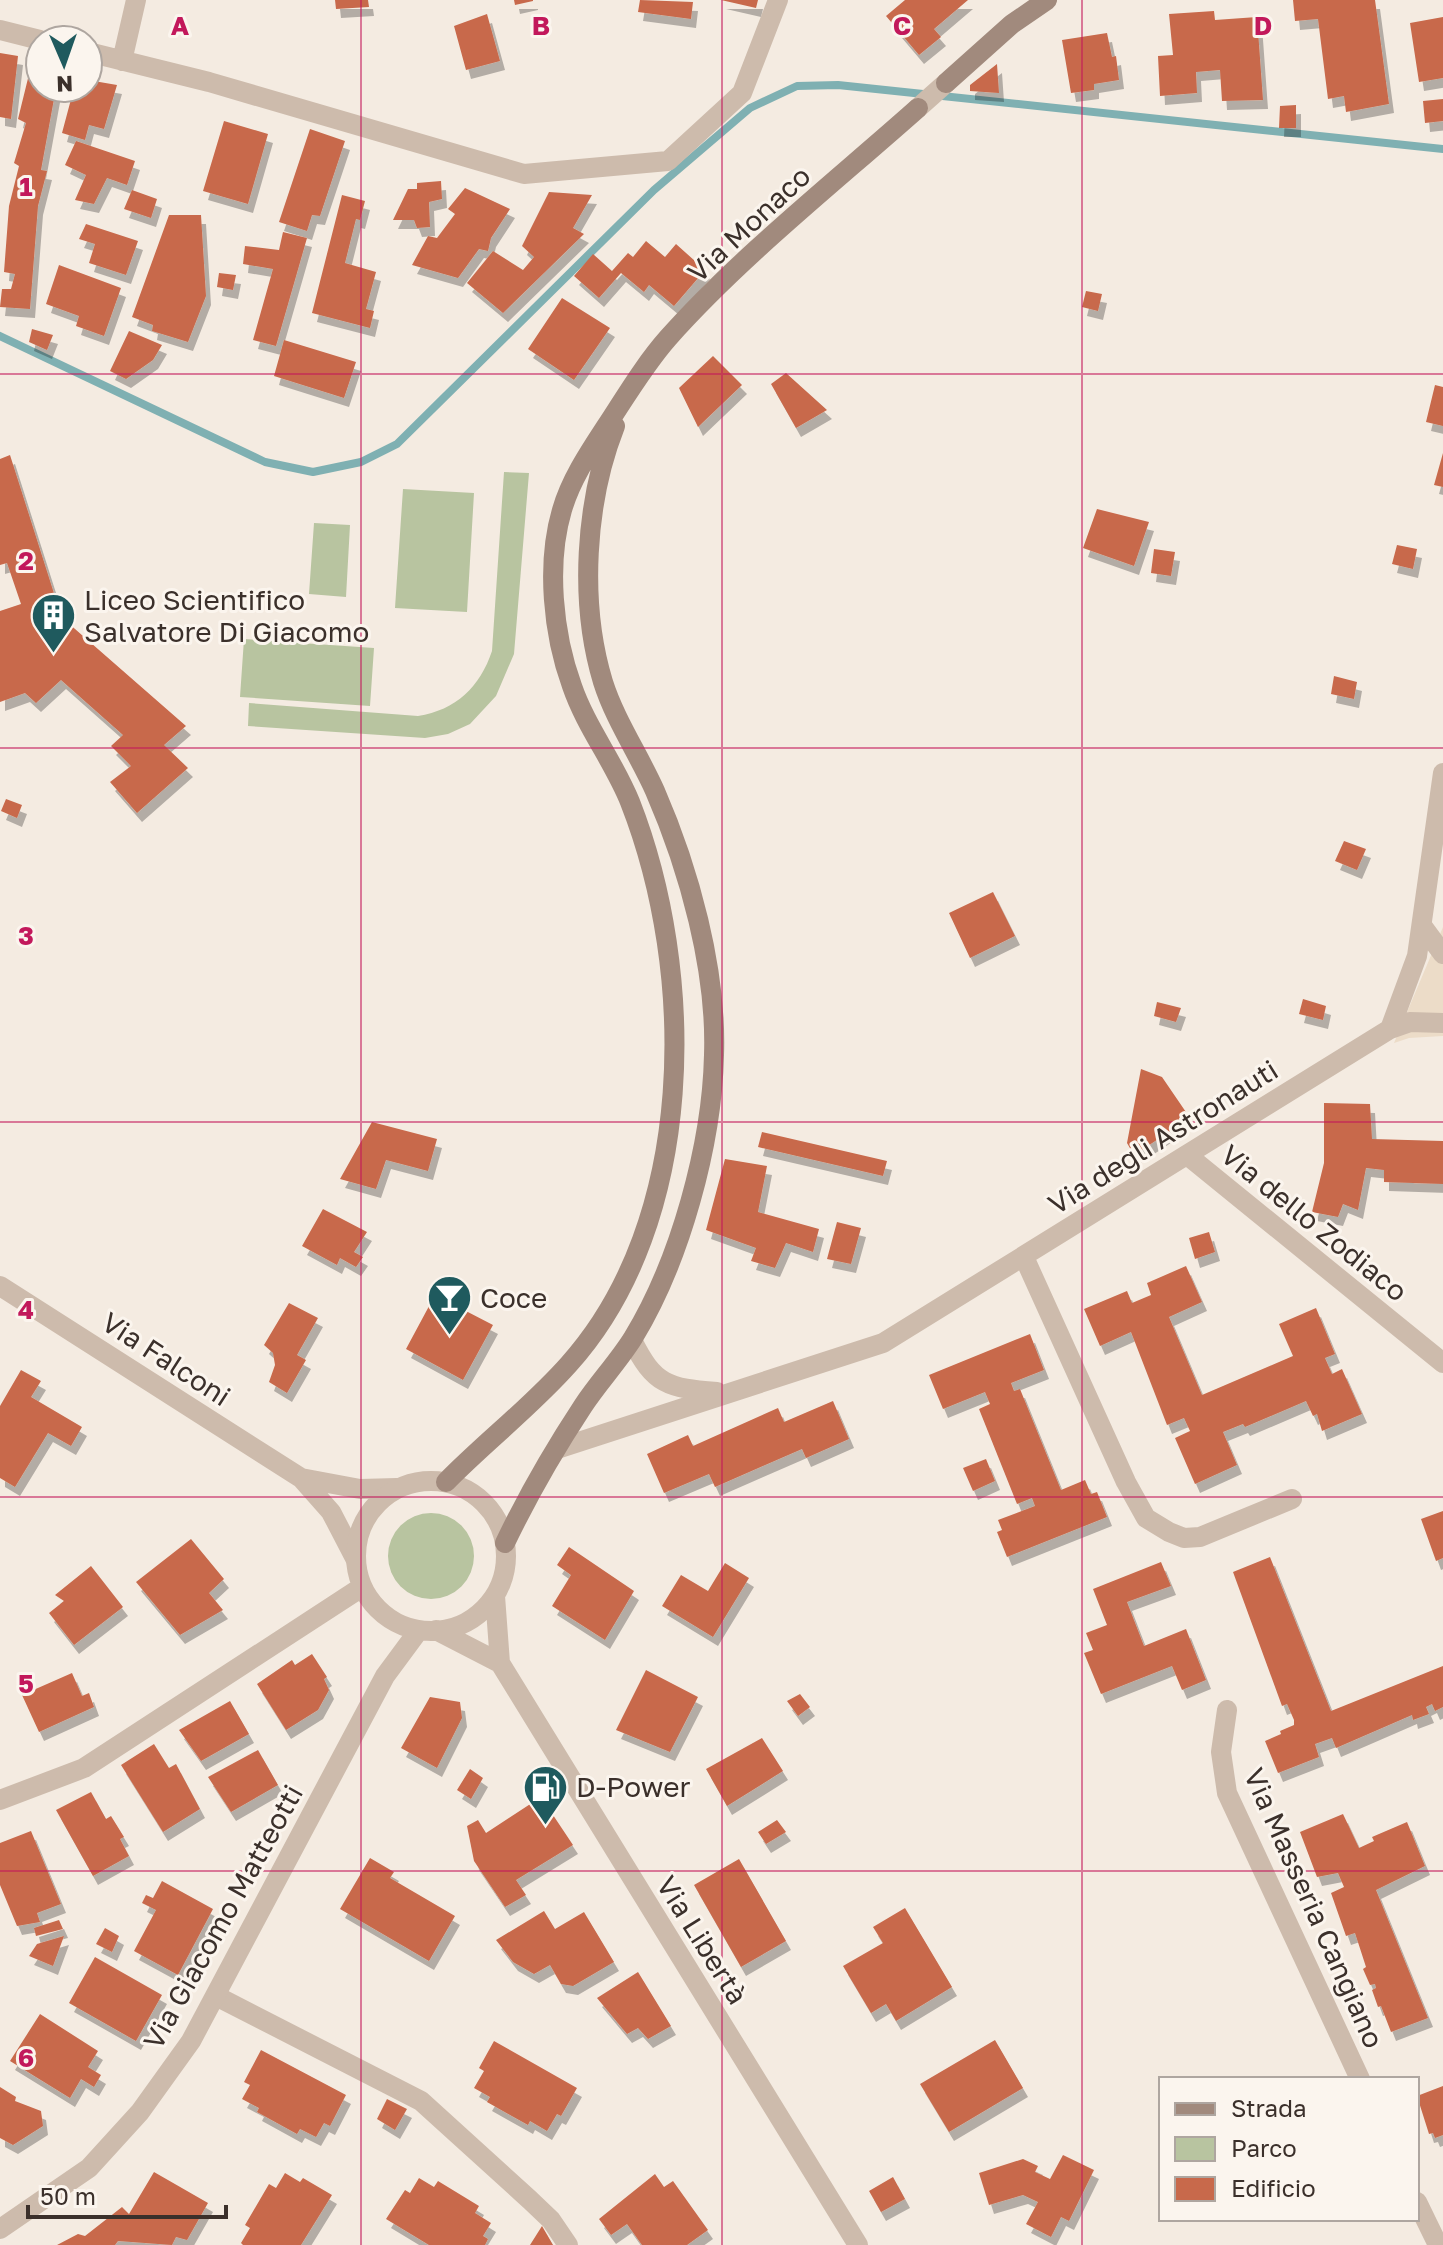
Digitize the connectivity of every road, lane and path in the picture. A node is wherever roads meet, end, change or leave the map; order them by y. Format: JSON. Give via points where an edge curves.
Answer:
{"nodes":[{"id":1,"x":136,"y":0,"type":"edge"},
{"id":2,"x":778,"y":0,"type":"edge"},
{"id":3,"x":1047,"y":0,"type":"edge"},
{"id":4,"x":0,"y":30,"type":"edge"},
{"id":5,"x":24,"y":36,"type":"edge"},
{"id":6,"x":104,"y":56,"type":"edge"},
{"id":7,"x":122,"y":61,"type":"junction"},
{"id":8,"x":946,"y":83,"type":"joint"},
{"id":9,"x":918,"y":108,"type":"joint"},
{"id":10,"x":629,"y":391,"type":"junction"},
{"id":11,"x":1443,"y":773,"type":"edge"},
{"id":12,"x":1423,"y":927,"type":"junction"},
{"id":13,"x":1443,"y":954,"type":"edge"},
{"id":14,"x":1443,"y":1023,"type":"edge"},
{"id":15,"x":1390,"y":1029,"type":"junction"},
{"id":16,"x":1187,"y":1155,"type":"junction"},
{"id":17,"x":1024,"y":1257,"type":"junction"},
{"id":18,"x":0,"y":1286,"type":"edge"},
{"id":19,"x":632,"y":1340,"type":"junction"},
{"id":20,"x":1443,"y":1363,"type":"edge"},
{"id":21,"x":725,"y":1393,"type":"junction"},
{"id":22,"x":557,"y":1449,"type":"junction"},
{"id":23,"x":301,"y":1478,"type":"junction"},
{"id":24,"x":446,"y":1482,"type":"junction"},
{"id":25,"x":397,"y":1488,"type":"junction"},
{"id":26,"x":1292,"y":1499,"type":"dead end"},
{"id":27,"x":505,"y":1543,"type":"junction"},
{"id":28,"x":355,"y":1558,"type":"junction"},
{"id":29,"x":362,"y":1587,"type":"junction"},
{"id":30,"x":495,"y":1596,"type":"junction"},
{"id":31,"x":428,"y":1630,"type":"junction"},
{"id":32,"x":500,"y":1663,"type":"junction"},
{"id":33,"x":1227,"y":1710,"type":"dead end"},
{"id":34,"x":0,"y":1800,"type":"edge"},
{"id":35,"x":216,"y":1996,"type":"junction"},
{"id":36,"x":1359,"y":2077,"type":"edge"},
{"id":37,"x":1419,"y":2206,"type":"edge"},
{"id":38,"x":0,"y":2229,"type":"edge"},
{"id":39,"x":568,"y":2245,"type":"edge"},
{"id":40,"x":858,"y":2245,"type":"edge"},
{"id":41,"x":1438,"y":2245,"type":"edge"}],
"edges":[{"from":1,"to":7,"type":"street"},
{"from":2,"to":7,"type":"street","via":[[742,93],[668,161],[524,174]]},
{"from":3,"to":8,"type":"main road"},
{"from":4,"to":5,"type":"street"},
{"from":6,"to":7,"type":"street"},
{"from":8,"to":9,"type":"street"},
{"from":9,"to":10,"type":"main road","name":"Via Monaco","via":[[667,339]]},
{"from":10,"to":19,"type":"main road","via":[[594,500],[592,621],[603,683],[656,794],[694,902],[715,1054],[705,1141],[669,1260]]},
{"from":10,"to":24,"type":"main road","via":[[581,465],[562,510],[554,563],[557,624],[572,687],[630,802],[657,889],[676,1056],[669,1133],[644,1235],[612,1302],[570,1363]]},
{"from":11,"to":12,"type":"street"},
{"from":12,"to":13,"type":"street"},
{"from":12,"to":15,"type":"street","via":[[1406,993]]},
{"from":14,"to":15,"type":"street","via":[[1410,1022]]},
{"from":15,"to":16,"type":"street","name":"Via degli Astronauti"},
{"from":16,"to":17,"type":"street","name":"Via degli Astronauti"},
{"from":16,"to":20,"type":"street","name":"Via dello Zodiaco"},
{"from":17,"to":21,"type":"street","name":"Via degli Astronauti","via":[[883,1343]]},
{"from":17,"to":26,"type":"street","via":[[1146,1518],[1184,1538],[1200,1537]]},
{"from":18,"to":23,"type":"street","name":"Via Falconi"},
{"from":19,"to":21,"type":"street","name":"Via degli Astronauti","via":[[646,1368],[661,1381]]},
{"from":19,"to":22,"type":"main road"},
{"from":21,"to":22,"type":"street","name":"Via degli Astronauti"},
{"from":22,"to":27,"type":"main road"},
{"from":23,"to":25,"type":"street","name":"Via Falconi","via":[[360,1489]]},
{"from":23,"to":28,"type":"street","name":"Via Falconi","via":[[331,1512]]},
{"from":24,"to":25,"type":"street"},
{"from":24,"to":27,"type":"street","via":[[487,1505]]},
{"from":25,"to":28,"type":"street","via":[[366,1518]]},
{"from":27,"to":30,"type":"street","via":[[506,1562]]},
{"from":28,"to":29,"type":"street"},
{"from":29,"to":31,"type":"street","via":[[395,1622]]},
{"from":29,"to":34,"type":"street","via":[[84,1768]]},
{"from":30,"to":31,"type":"street","via":[[457,1626]]},
{"from":30,"to":32,"type":"street","name":"Via Libertà"},
{"from":31,"to":32,"type":"street"},
{"from":31,"to":35,"type":"street","name":"Via Giacomo Matteotti","via":[[385,1676]]},
{"from":32,"to":40,"type":"street","name":"Via Libertà"},
{"from":33,"to":36,"type":"street","name":"Via Masseria Cangiano","via":[[1221,1752],[1227,1793]]},
{"from":35,"to":38,"type":"street","name":"Via Giacomo Matteotti","via":[[140,2112],[89,2168]]},
{"from":35,"to":39,"type":"street","via":[[421,2101],[540,2210]]},
{"from":37,"to":41,"type":"street"}]}
